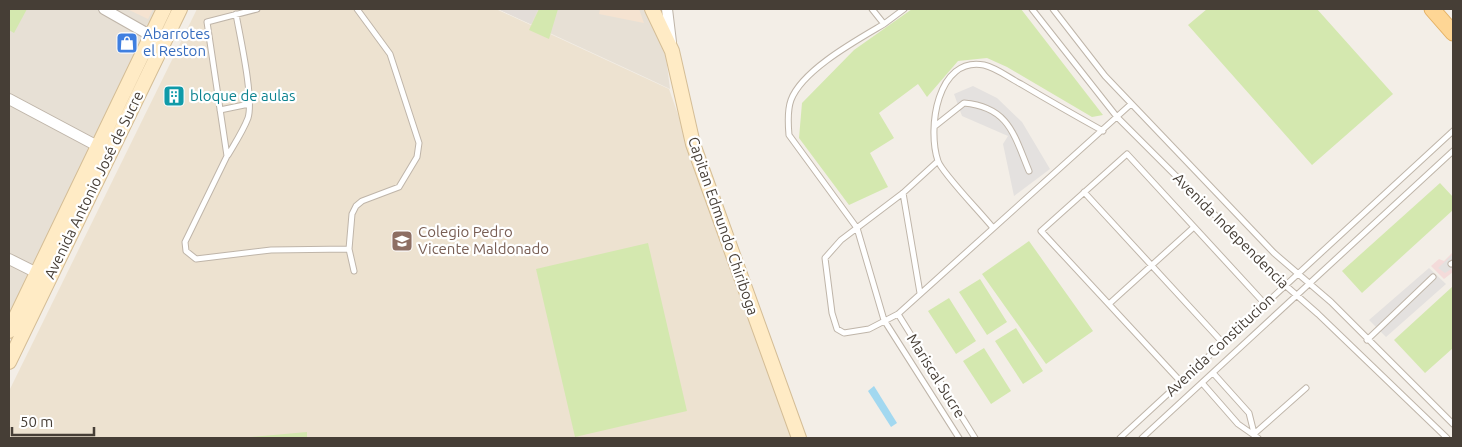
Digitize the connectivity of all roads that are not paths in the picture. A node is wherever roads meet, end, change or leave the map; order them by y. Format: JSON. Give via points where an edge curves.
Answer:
{"nodes":[{"id":1,"x":104,"y":9,"type":"edge"},
{"id":2,"x":164,"y":9,"type":"edge"},
{"id":3,"x":180,"y":9,"type":"edge"},
{"id":4,"x":257,"y":9,"type":"edge"},
{"id":5,"x":357,"y":9,"type":"edge"},
{"id":6,"x":652,"y":9,"type":"edge"},
{"id":7,"x":667,"y":9,"type":"edge"},
{"id":8,"x":872,"y":9,"type":"edge"},
{"id":9,"x":904,"y":9,"type":"edge"},
{"id":10,"x":1032,"y":9,"type":"edge"},
{"id":11,"x":1061,"y":9,"type":"edge"},
{"id":12,"x":1432,"y":9,"type":"edge"},
{"id":13,"x":1054,"y":11,"type":"edge"},
{"id":14,"x":236,"y":14,"type":"junction"},
{"id":15,"x":884,"y":24,"type":"junction"},
{"id":16,"x":1453,"y":33,"type":"edge"},
{"id":17,"x":158,"y":39,"type":"junction"},
{"id":18,"x":672,"y":51,"type":"junction"},
{"id":19,"x":9,"y":99,"type":"edge"},
{"id":20,"x":249,"y":104,"type":"junction"},
{"id":21,"x":1131,"y":104,"type":"junction"},
{"id":22,"x":220,"y":110,"type":"junction"},
{"id":23,"x":1117,"y":117,"type":"junction"},
{"id":24,"x":935,"y":126,"type":"junction"},
{"id":25,"x":1103,"y":131,"type":"junction"},
{"id":26,"x":1453,"y":131,"type":"edge"},
{"id":27,"x":104,"y":149,"type":"junction"},
{"id":28,"x":1453,"y":151,"type":"edge"},
{"id":29,"x":228,"y":156,"type":"junction"},
{"id":30,"x":938,"y":161,"type":"junction"},
{"id":31,"x":1029,"y":171,"type":"dead end"},
{"id":32,"x":1084,"y":192,"type":"junction"},
{"id":33,"x":903,"y":193,"type":"junction"},
{"id":34,"x":1194,"y":227,"type":"junction"},
{"id":35,"x":856,"y":228,"type":"junction"},
{"id":36,"x":993,"y":228,"type":"junction"},
{"id":37,"x":349,"y":249,"type":"junction"},
{"id":38,"x":9,"y":259,"type":"edge"},
{"id":39,"x":1152,"y":266,"type":"junction"},
{"id":40,"x":354,"y":271,"type":"dead end"},
{"id":41,"x":1298,"y":274,"type":"junction"},
{"id":42,"x":42,"y":276,"type":"junction"},
{"id":43,"x":1433,"y":277,"type":"dead end"},
{"id":44,"x":1310,"y":283,"type":"junction"},
{"id":45,"x":1284,"y":285,"type":"junction"},
{"id":46,"x":920,"y":293,"type":"junction"},
{"id":47,"x":1296,"y":296,"type":"junction"},
{"id":48,"x":1109,"y":304,"type":"junction"},
{"id":49,"x":1265,"y":304,"type":"junction"},
{"id":50,"x":898,"y":314,"type":"junction"},
{"id":51,"x":884,"y":320,"type":"junction"},
{"id":52,"x":9,"y":330,"type":"edge"},
{"id":53,"x":1367,"y":340,"type":"junction"},
{"id":54,"x":1223,"y":343,"type":"junction"},
{"id":55,"x":9,"y":362,"type":"edge"},
{"id":56,"x":1214,"y":374,"type":"junction"},
{"id":57,"x":1180,"y":382,"type":"junction"},
{"id":58,"x":1203,"y":384,"type":"junction"},
{"id":59,"x":1306,"y":388,"type":"dead end"},
{"id":60,"x":1453,"y":424,"type":"edge"},
{"id":61,"x":1256,"y":436,"type":"edge"},
{"id":62,"x":1123,"y":437,"type":"edge"},
{"id":63,"x":798,"y":438,"type":"edge"},
{"id":64,"x":959,"y":438,"type":"edge"},
{"id":65,"x":975,"y":438,"type":"edge"},
{"id":66,"x":1142,"y":438,"type":"edge"},
{"id":67,"x":1447,"y":438,"type":"edge"}],
"edges":[{"from":1,"to":17,"type":"street"},
{"from":2,"to":17,"type":"main road","name":"Avenida Antonio José de Sucre"},
{"from":3,"to":17,"type":"main road","name":"Avenida Antonio José de Sucre"},
{"from":4,"to":14,"type":"lane"},
{"from":5,"to":37,"type":"lane","via":[[390,54],[419,144],[417,157],[399,187],[356,206],[352,214]]},
{"from":6,"to":18,"type":"main road"},
{"from":7,"to":18,"type":"street","name":"Capitan Edmundo Chiriboga"},
{"from":8,"to":15,"type":"lane"},
{"from":9,"to":15,"type":"lane","name":"Mariscal Sucre"},
{"from":10,"to":23,"type":"lane","name":"Avenida Independencia"},
{"from":11,"to":13,"type":"lane"},
{"from":12,"to":16,"type":"main road"},
{"from":13,"to":21,"type":"lane","name":"Avenida Independencia"},
{"from":14,"to":20,"type":"lane"},
{"from":14,"to":22,"type":"lane","via":[[207,22]]},
{"from":15,"to":35,"type":"lane","name":"Mariscal Sucre","via":[[837,52],[800,84],[790,100],[789,135]]},
{"from":17,"to":27,"type":"main road","name":"Avenida Antonio José de Sucre"},
{"from":18,"to":63,"type":"main road","name":"Capitan Edmundo Chiriboga","via":[[693,144]]},
{"from":19,"to":27,"type":"street"},
{"from":20,"to":22,"type":"lane"},
{"from":20,"to":29,"type":"lane","via":[[248,116]]},
{"from":21,"to":23,"type":"lane"},
{"from":21,"to":41,"type":"lane","name":"Avenida Independencia"},
{"from":22,"to":29,"type":"lane"},
{"from":23,"to":25,"type":"lane"},
{"from":23,"to":45,"type":"lane","name":"Avenida Independencia"},
{"from":24,"to":25,"type":"lane","via":[[935,110],[942,89],[959,69],[972,64],[996,69]]},
{"from":24,"to":30,"type":"lane"},
{"from":24,"to":31,"type":"lane","via":[[964,103],[979,104],[1010,125]]},
{"from":25,"to":36,"type":"lane"},
{"from":26,"to":41,"type":"lane","name":"Avenida Constitucion"},
{"from":27,"to":42,"type":"main road","name":"Avenida Antonio José de Sucre"},
{"from":28,"to":44,"type":"lane","name":"Avenida Constitucion"},
{"from":29,"to":37,"type":"lane","via":[[185,242],[189,256],[204,259],[271,250]]},
{"from":30,"to":33,"type":"lane"},
{"from":30,"to":36,"type":"lane"},
{"from":32,"to":34,"type":"lane","via":[[1126,154]]},
{"from":32,"to":39,"type":"lane"},
{"from":32,"to":48,"type":"lane","via":[[1041,231]]},
{"from":33,"to":35,"type":"lane"},
{"from":33,"to":46,"type":"lane"},
{"from":34,"to":39,"type":"lane"},
{"from":34,"to":49,"type":"lane"},
{"from":35,"to":51,"type":"lane","name":"Mariscal Sucre"},
{"from":35,"to":51,"type":"lane","via":[[825,258],[832,314],[837,329],[844,333],[868,329]]},
{"from":36,"to":46,"type":"lane"},
{"from":37,"to":40,"type":"lane"},
{"from":38,"to":42,"type":"street"},
{"from":39,"to":48,"type":"lane"},
{"from":39,"to":54,"type":"lane"},
{"from":41,"to":44,"type":"lane","name":"Avenida Independencia"},
{"from":41,"to":45,"type":"lane","name":"Avenida Constitucion"},
{"from":42,"to":52,"type":"main road","name":"Avenida Antonio José de Sucre"},
{"from":42,"to":55,"type":"main road","name":"Avenida Antonio José de Sucre"},
{"from":43,"to":53,"type":"lane"},
{"from":44,"to":47,"type":"lane","name":"Avenida Constitucion"},
{"from":44,"to":53,"type":"lane","name":"Avenida Independencia"},
{"from":45,"to":47,"type":"lane","name":"Avenida Independencia"},
{"from":45,"to":49,"type":"lane","name":"Avenida Constitucion"},
{"from":46,"to":50,"type":"lane"},
{"from":47,"to":56,"type":"lane","name":"Avenida Constitucion"},
{"from":47,"to":67,"type":"lane","name":"Avenida Independencia"},
{"from":48,"to":57,"type":"lane"},
{"from":49,"to":54,"type":"lane","name":"Avenida Constitucion"},
{"from":50,"to":51,"type":"lane"},
{"from":50,"to":65,"type":"lane","name":"Mariscal Sucre"},
{"from":51,"to":64,"type":"lane","name":"Mariscal Sucre"},
{"from":53,"to":60,"type":"lane","name":"Avenida Independencia"},
{"from":54,"to":57,"type":"lane","name":"Avenida Constitucion"},
{"from":56,"to":58,"type":"lane","name":"Avenida Constitucion"},
{"from":56,"to":61,"type":"lane","via":[[1249,414]]},
{"from":57,"to":62,"type":"lane","name":"Avenida Constitucion"},
{"from":58,"to":61,"type":"lane","via":[[1238,424]]},
{"from":58,"to":66,"type":"lane","name":"Avenida Constitucion"},
{"from":59,"to":61,"type":"lane"}]}
